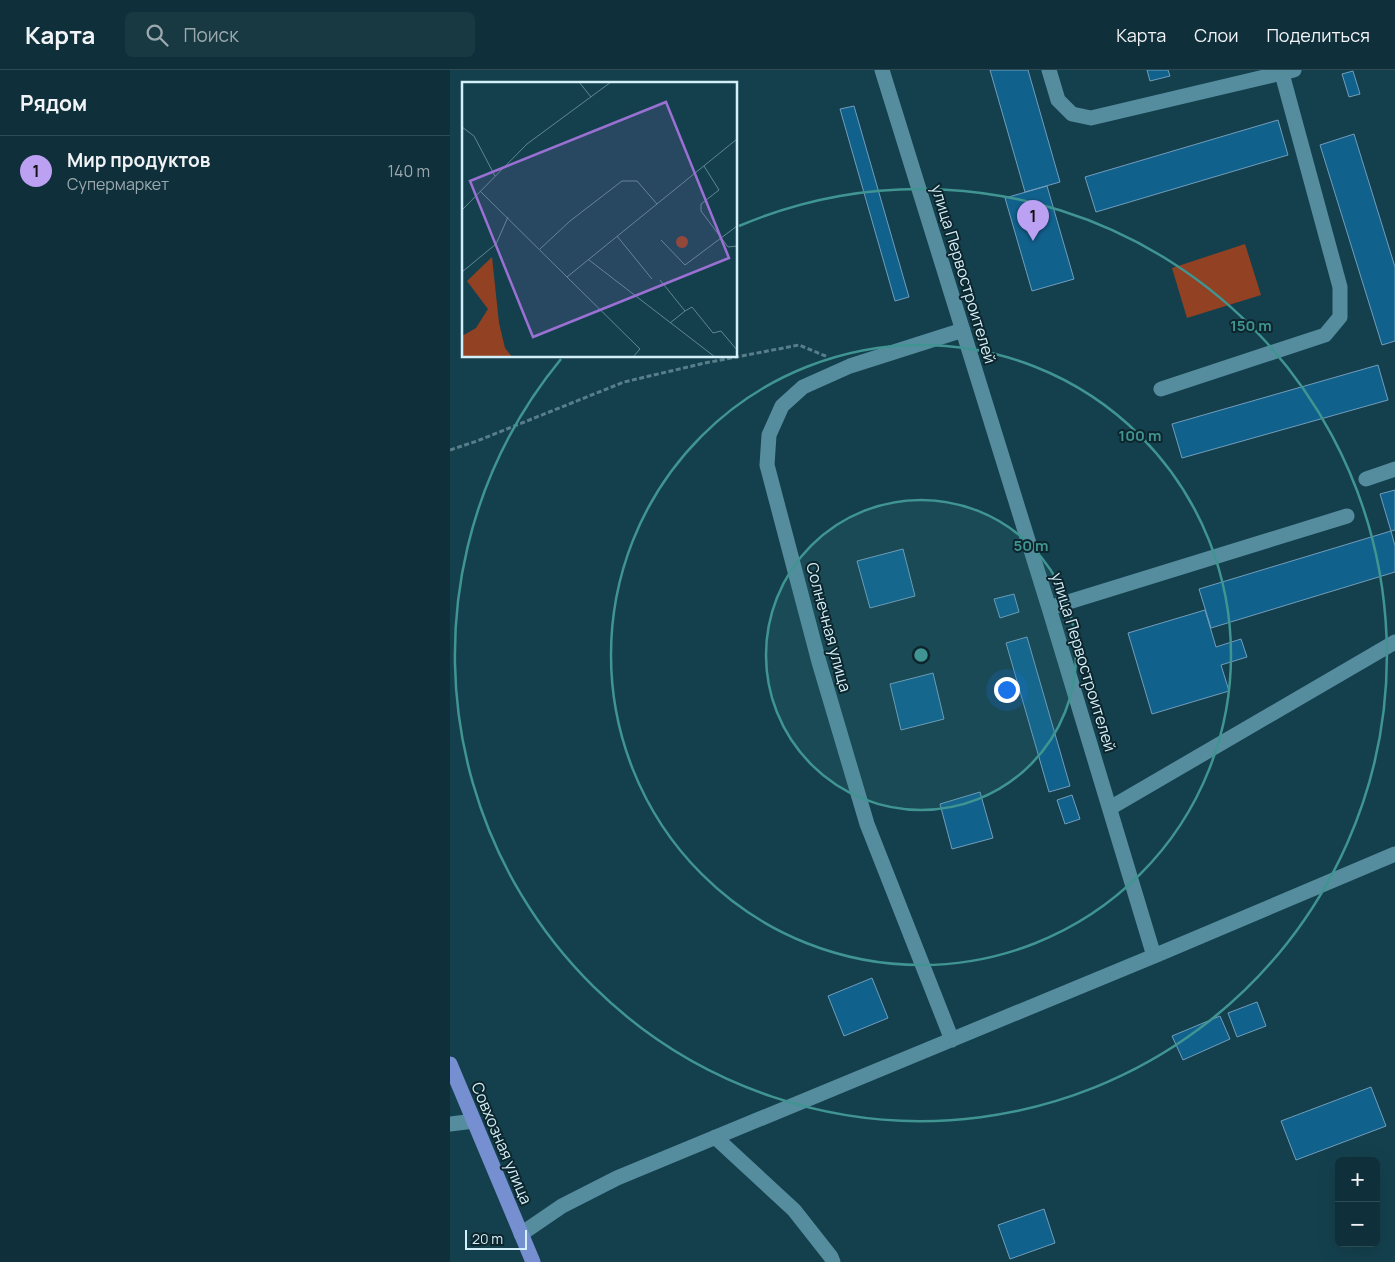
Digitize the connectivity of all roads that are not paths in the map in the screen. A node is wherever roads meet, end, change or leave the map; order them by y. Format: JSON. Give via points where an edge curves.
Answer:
{"nodes":[{"id":1,"x":882,"y":70,"type":"edge"},
{"id":2,"x":1049,"y":70,"type":"edge"},
{"id":3,"x":1286,"y":71,"type":"edge"},
{"id":4,"x":964,"y":330,"type":"junction"},
{"id":5,"x":1161,"y":389,"type":"dead end"},
{"id":6,"x":1395,"y":470,"type":"edge"},
{"id":7,"x":1366,"y":479,"type":"dead end"},
{"id":8,"x":1347,"y":516,"type":"dead end"},
{"id":9,"x":1049,"y":608,"type":"junction"},
{"id":10,"x":1395,"y":642,"type":"edge"},
{"id":11,"x":1110,"y":808,"type":"junction"},
{"id":12,"x":1395,"y":854,"type":"edge"},
{"id":13,"x":1154,"y":956,"type":"junction"},
{"id":14,"x":952,"y":1040,"type":"junction"},
{"id":15,"x":450,"y":1064,"type":"edge"},
{"id":16,"x":474,"y":1122,"type":"junction"},
{"id":17,"x":450,"y":1124,"type":"edge"},
{"id":18,"x":715,"y":1137,"type":"junction"},
{"id":19,"x":521,"y":1234,"type":"junction"},
{"id":20,"x":534,"y":1262,"type":"edge"},
{"id":21,"x":833,"y":1262,"type":"edge"}],
"edges":[{"from":1,"to":4,"type":"street","name":"улица Первостроителей"},
{"from":2,"to":3,"type":"street","via":[[1058,100],[1072,114],[1091,118]]},
{"from":3,"to":5,"type":"street","via":[[1340,287],[1340,317],[1325,335]]},
{"from":4,"to":9,"type":"street","name":"улица Первостроителей"},
{"from":4,"to":14,"type":"street","name":"Солнечная улица","via":[[850,366],[803,387],[782,406],[769,435],[767,465],[819,662],[867,824]]},
{"from":6,"to":7,"type":"street"},
{"from":8,"to":9,"type":"street"},
{"from":9,"to":11,"type":"street","name":"улица Первостроителей"},
{"from":10,"to":11,"type":"street"},
{"from":11,"to":13,"type":"street","name":"улица Первостроителей"},
{"from":12,"to":13,"type":"street"},
{"from":13,"to":14,"type":"street"},
{"from":14,"to":18,"type":"street"},
{"from":15,"to":16,"type":"main road","name":"Совхозная улица"},
{"from":16,"to":17,"type":"street"},
{"from":16,"to":19,"type":"main road","name":"Совхозная улица"},
{"from":18,"to":19,"type":"street","via":[[616,1178],[562,1206]]},
{"from":18,"to":21,"type":"street","via":[[794,1210]]},
{"from":19,"to":20,"type":"main road","name":"Совхозная улица"}]}
